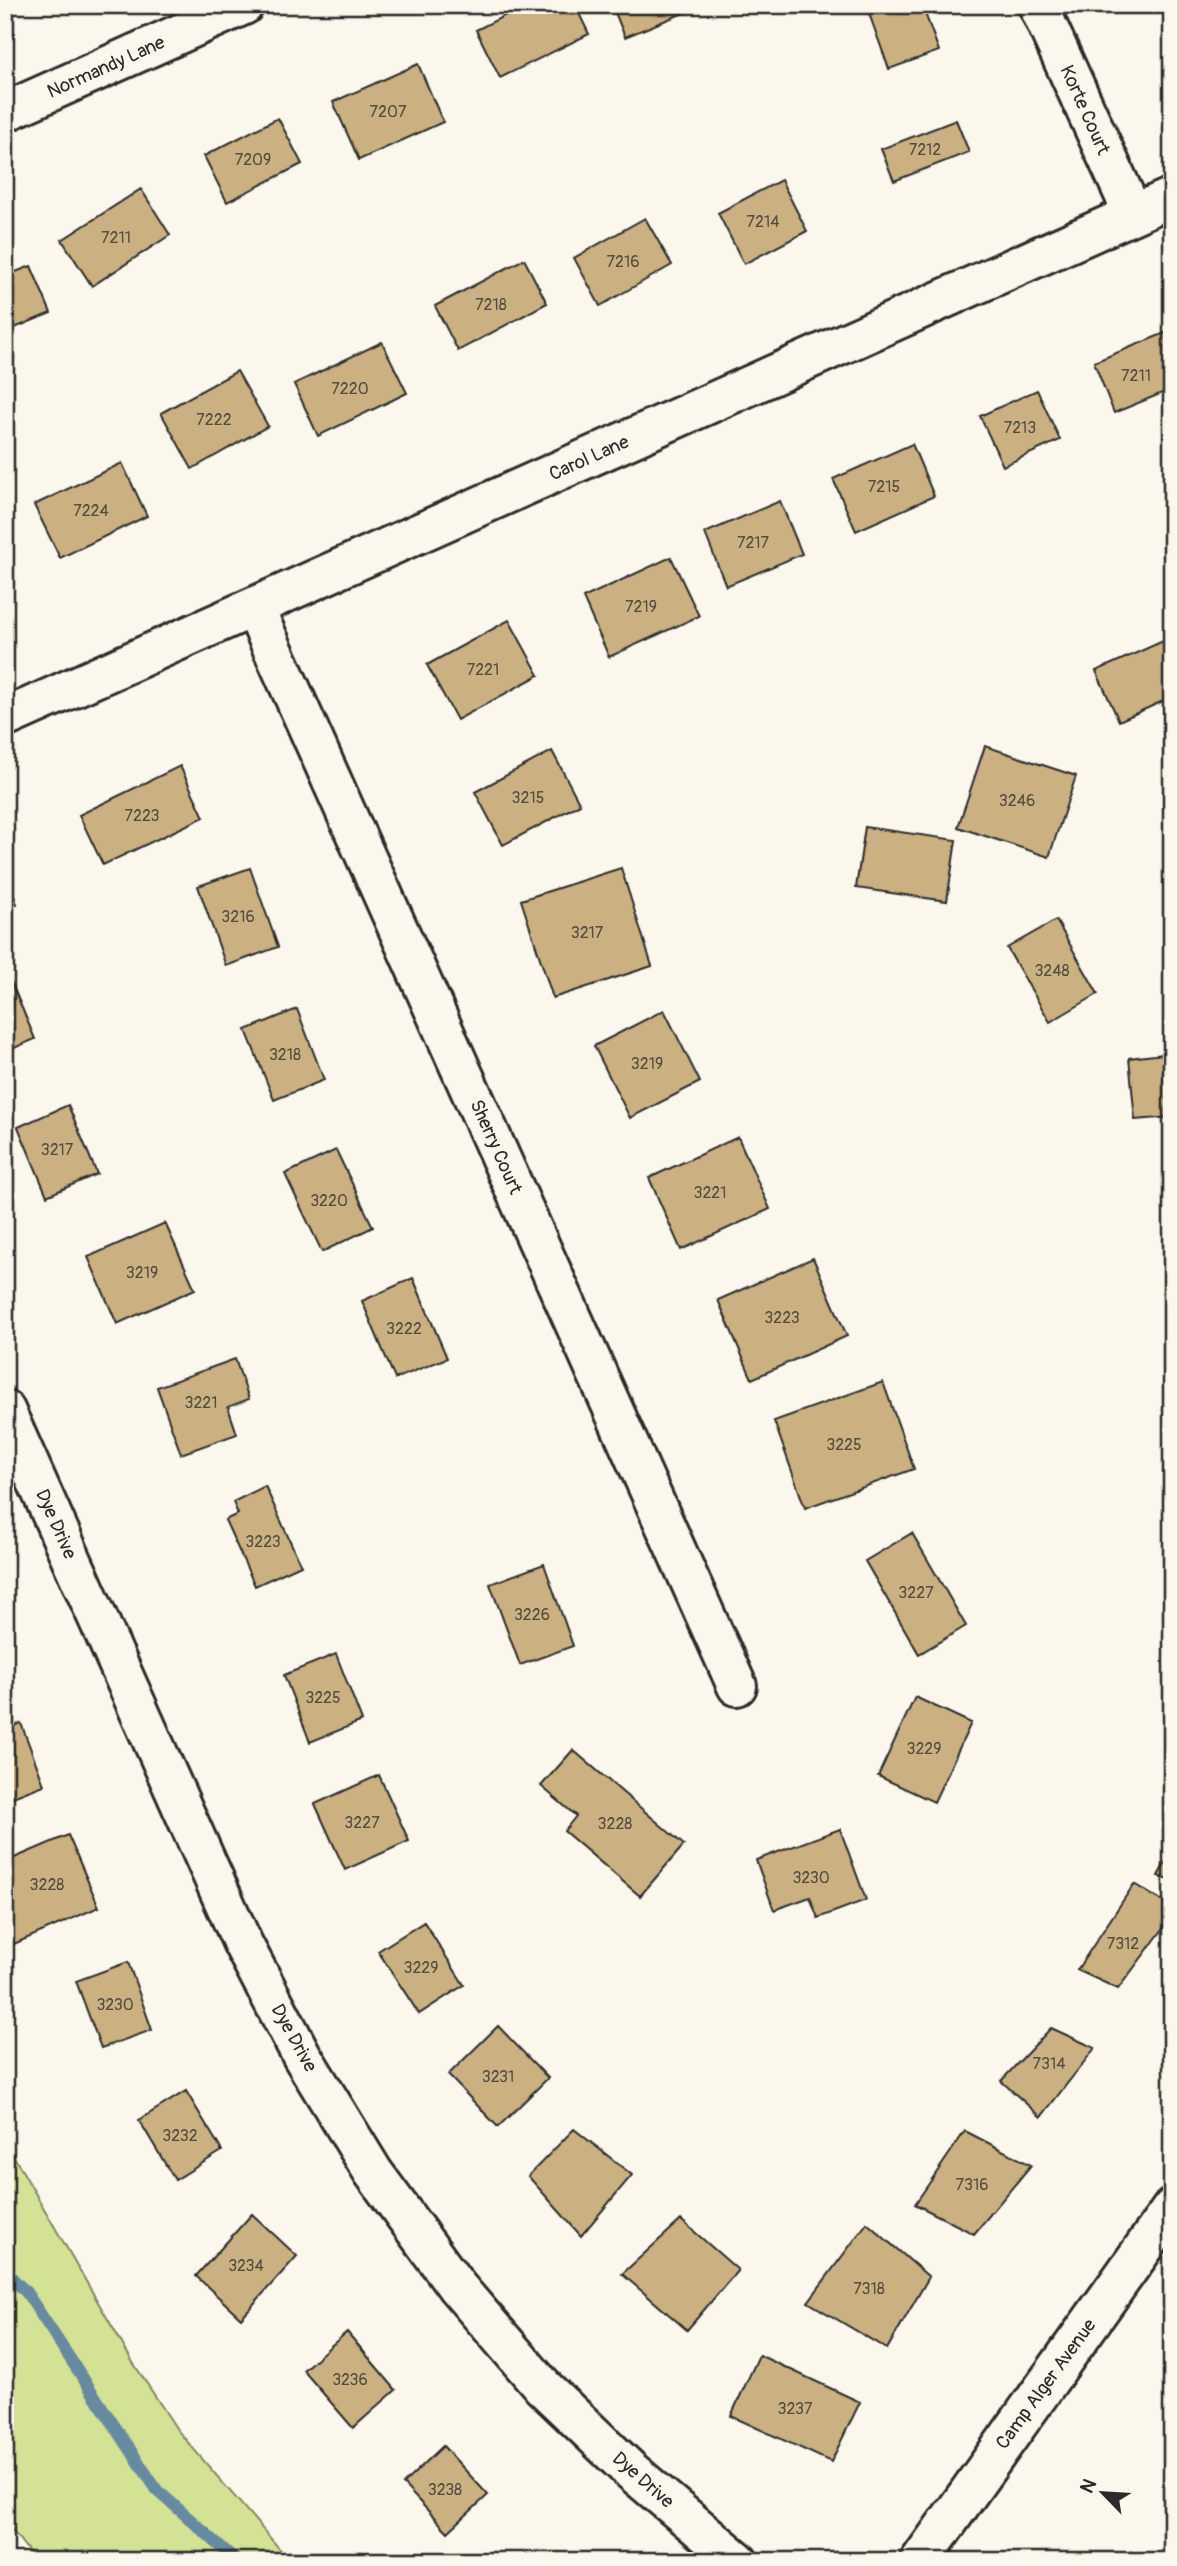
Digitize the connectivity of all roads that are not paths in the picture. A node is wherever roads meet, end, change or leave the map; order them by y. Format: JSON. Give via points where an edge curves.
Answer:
{"nodes":[{"id":1,"x":244,"y":5,"type":"edge"},
{"id":2,"x":1038,"y":5,"type":"edge"},
{"id":3,"x":5,"y":112,"type":"edge"},
{"id":4,"x":1172,"y":197,"type":"edge"},
{"id":5,"x":1133,"y":214,"type":"junction"},
{"id":6,"x":254,"y":607,"type":"junction"},
{"id":7,"x":5,"y":718,"type":"edge"},
{"id":8,"x":5,"y":1410,"type":"edge"},
{"id":9,"x":737,"y":1686,"type":"dead end"},
{"id":10,"x":1172,"y":2208,"type":"edge"},
{"id":11,"x":738,"y":2561,"type":"edge"},
{"id":12,"x":920,"y":2561,"type":"edge"}],
"edges":[{"from":1,"to":3,"type":"street","name":"Normandy Lane"},
{"from":2,"to":5,"type":"street","name":"Korte Court"},
{"from":4,"to":5,"type":"street","name":"Carol Lane"},
{"from":5,"to":6,"type":"street","name":"Carol Lane"},
{"from":6,"to":7,"type":"street","name":"Carol Lane"},
{"from":6,"to":9,"type":"street","name":"Sherry Court"},
{"from":8,"to":11,"type":"street","name":"Dye Drive","via":[[243,1944],[302,2056],[373,2172],[457,2287],[542,2386],[629,2469]]},
{"from":10,"to":12,"type":"street","name":"Camp Alger Avenue"}]}
